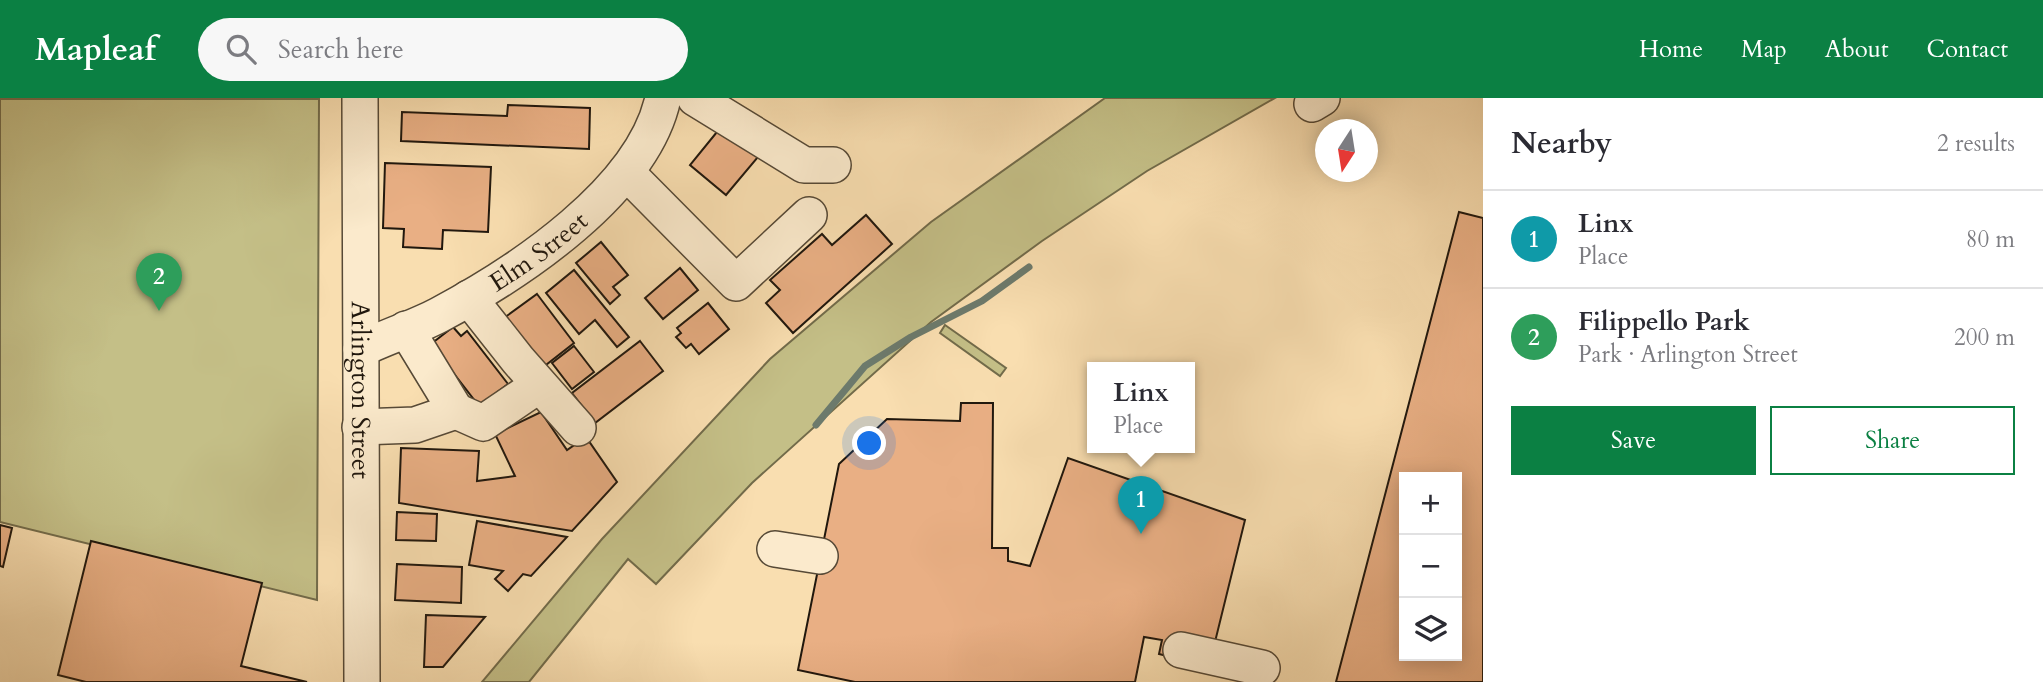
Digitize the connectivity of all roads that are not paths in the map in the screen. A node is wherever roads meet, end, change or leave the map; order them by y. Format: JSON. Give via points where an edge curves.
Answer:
{"nodes":[{"id":1,"x":360,"y":98,"type":"edge"},
{"id":2,"x":663,"y":98,"type":"edge"},
{"id":3,"x":695,"y":98,"type":"edge"},
{"id":4,"x":833,"y":165,"type":"dead end"},
{"id":5,"x":626,"y":172,"type":"junction"},
{"id":6,"x":809,"y":215,"type":"dead end"},
{"id":7,"x":469,"y":298,"type":"junction"},
{"id":8,"x":406,"y":329,"type":"junction"},
{"id":9,"x":360,"y":349,"type":"junction"},
{"id":10,"x":539,"y":385,"type":"junction"},
{"id":11,"x":456,"y":411,"type":"junction"},
{"id":12,"x":360,"y":427,"type":"junction"},
{"id":13,"x":578,"y":428,"type":"dead end"},
{"id":14,"x":775,"y":550,"type":"dead end"},
{"id":15,"x":820,"y":556,"type":"dead end"},
{"id":16,"x":1181,"y":650,"type":"dead end"},
{"id":17,"x":1262,"y":668,"type":"dead end"},
{"id":18,"x":362,"y":682,"type":"edge"}],
"edges":[{"from":1,"to":9,"type":"street","name":"Arlington Street"},
{"from":2,"to":5,"type":"street","name":"Elm Street","via":[[649,136]]},
{"from":3,"to":4,"type":"street","via":[[804,165]]},
{"from":5,"to":6,"type":"street","via":[[736,283]]},
{"from":5,"to":7,"type":"street","name":"Elm Street","via":[[547,245]]},
{"from":7,"to":8,"type":"street","name":"Elm Street"},
{"from":7,"to":10,"type":"street"},
{"from":8,"to":9,"type":"street","name":"Elm Street"},
{"from":8,"to":11,"type":"street"},
{"from":9,"to":12,"type":"street","name":"Arlington Street"},
{"from":10,"to":11,"type":"street","via":[[484,423]]},
{"from":10,"to":13,"type":"street"},
{"from":11,"to":12,"type":"street","via":[[415,425]]},
{"from":12,"to":18,"type":"street","name":"Arlington Street"},
{"from":14,"to":15,"type":"street"},
{"from":16,"to":17,"type":"street"}]}
